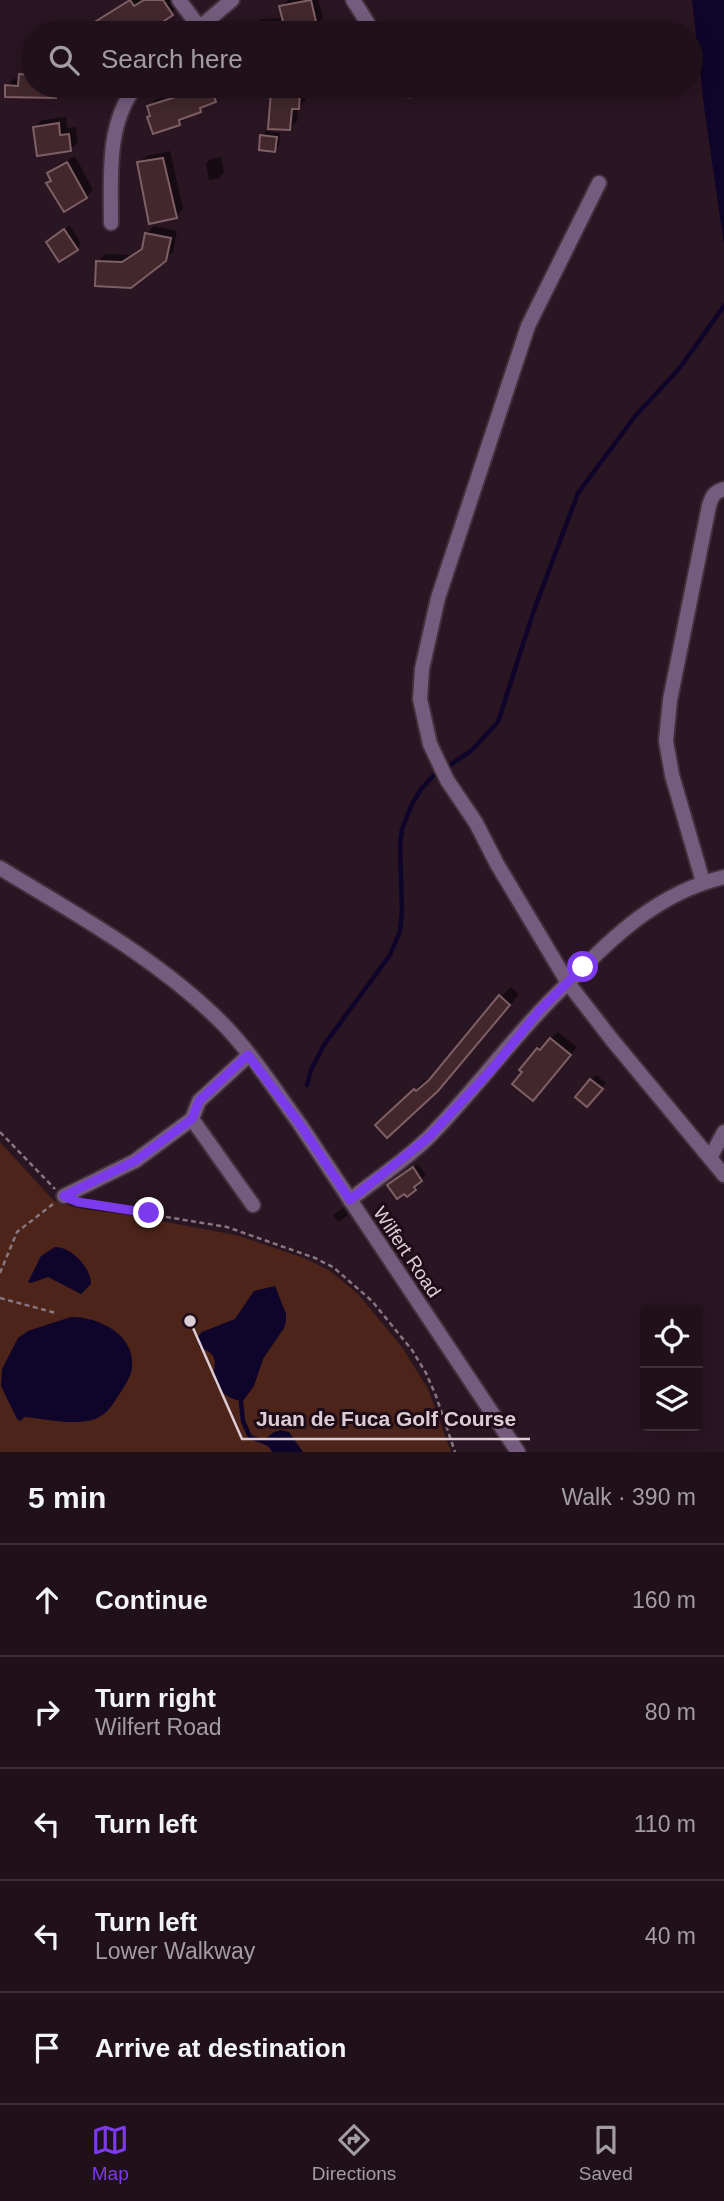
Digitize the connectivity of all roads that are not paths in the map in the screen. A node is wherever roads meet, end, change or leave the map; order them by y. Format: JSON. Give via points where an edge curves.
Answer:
{"nodes":[{"id":1,"x":179,"y":0,"type":"edge"},
{"id":2,"x":232,"y":0,"type":"edge"},
{"id":3,"x":354,"y":0,"type":"edge"},
{"id":4,"x":192,"y":21,"type":"edge"},
{"id":5,"x":208,"y":21,"type":"edge"},
{"id":6,"x":367,"y":21,"type":"edge"},
{"id":7,"x":128,"y":98,"type":"edge"},
{"id":8,"x":599,"y":183,"type":"dead end"},
{"id":9,"x":111,"y":223,"type":"dead end"},
{"id":10,"x":724,"y":489,"type":"edge"},
{"id":11,"x":0,"y":868,"type":"edge"},
{"id":12,"x":724,"y":877,"type":"edge"},
{"id":13,"x":703,"y":882,"type":"junction"},
{"id":14,"x":568,"y":983,"type":"junction"},
{"id":15,"x":248,"y":1055,"type":"junction"},
{"id":16,"x":192,"y":1119,"type":"junction"},
{"id":17,"x":724,"y":1132,"type":"edge"},
{"id":18,"x":710,"y":1158,"type":"junction"},
{"id":19,"x":724,"y":1175,"type":"edge"},
{"id":20,"x":64,"y":1196,"type":"road end"},
{"id":21,"x":350,"y":1200,"type":"junction"},
{"id":22,"x":253,"y":1205,"type":"dead end"},
{"id":23,"x":519,"y":1452,"type":"edge"}],
"edges":[{"from":1,"to":4,"type":"street"},
{"from":2,"to":5,"type":"street"},
{"from":3,"to":6,"type":"street"},
{"from":7,"to":9,"type":"street","via":[[116,125]]},
{"from":8,"to":14,"type":"street","via":[[528,326],[439,598],[422,669],[420,699],[430,744],[447,780]]},
{"from":10,"to":13,"type":"street","via":[[712,496],[709,506],[666,741]]},
{"from":11,"to":15,"type":"street","name":"Wilfert Road","via":[[176,982],[225,1026]]},
{"from":12,"to":13,"type":"street"},
{"from":13,"to":14,"type":"street","via":[[624,927]]},
{"from":14,"to":18,"type":"street"},
{"from":14,"to":21,"type":"street","via":[[428,1138]]},
{"from":15,"to":16,"type":"street","via":[[199,1101]]},
{"from":15,"to":21,"type":"street","name":"Wilfert Road"},
{"from":16,"to":20,"type":"street","via":[[135,1161]]},
{"from":16,"to":22,"type":"street"},
{"from":17,"to":18,"type":"street"},
{"from":18,"to":19,"type":"street"},
{"from":21,"to":23,"type":"street","name":"Wilfert Road"}]}
